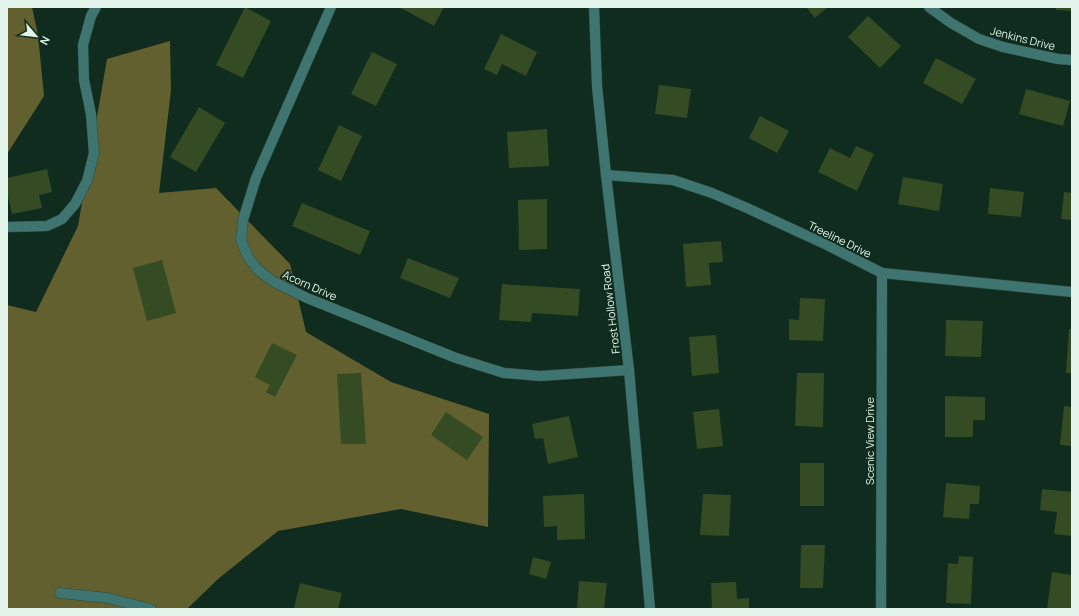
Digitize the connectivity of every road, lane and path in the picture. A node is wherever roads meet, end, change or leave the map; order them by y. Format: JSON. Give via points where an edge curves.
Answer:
{"nodes":[{"id":1,"x":96,"y":7,"type":"edge"},
{"id":2,"x":331,"y":7,"type":"edge"},
{"id":3,"x":929,"y":7,"type":"edge"},
{"id":4,"x":592,"y":8,"type":"edge"},
{"id":5,"x":1072,"y":60,"type":"edge"},
{"id":6,"x":606,"y":175,"type":"junction"},
{"id":7,"x":7,"y":227,"type":"edge"},
{"id":8,"x":882,"y":273,"type":"junction"},
{"id":9,"x":1072,"y":292,"type":"edge"},
{"id":10,"x":629,"y":370,"type":"junction"},
{"id":11,"x":60,"y":593,"type":"dead end"},
{"id":12,"x":151,"y":609,"type":"edge"},
{"id":13,"x":650,"y":609,"type":"edge"},
{"id":14,"x":881,"y":609,"type":"edge"}],
"edges":[{"from":1,"to":7,"type":"street","via":[[83,44],[84,80],[91,114],[94,153],[87,181],[75,204],[62,219],[47,226]]},
{"from":2,"to":10,"type":"street","name":"Acorn Drive","via":[[256,178],[243,220],[241,240],[248,257],[258,270],[274,282],[307,298],[456,358],[504,373],[540,376]]},
{"from":3,"to":5,"type":"street","name":"Jenkins Drive","via":[[979,39],[1003,47]]},
{"from":4,"to":6,"type":"street","name":"Frost Hollow Road"},
{"from":6,"to":8,"type":"street","name":"Treeline Drive","via":[[673,180],[705,191],[827,245]]},
{"from":6,"to":10,"type":"street","name":"Frost Hollow Road"},
{"from":8,"to":9,"type":"street","name":"Treeline Drive"},
{"from":8,"to":14,"type":"street","name":"Scenic View Drive"},
{"from":10,"to":13,"type":"street","name":"Frost Hollow Road"},
{"from":11,"to":12,"type":"street","via":[[108,598]]}]}
